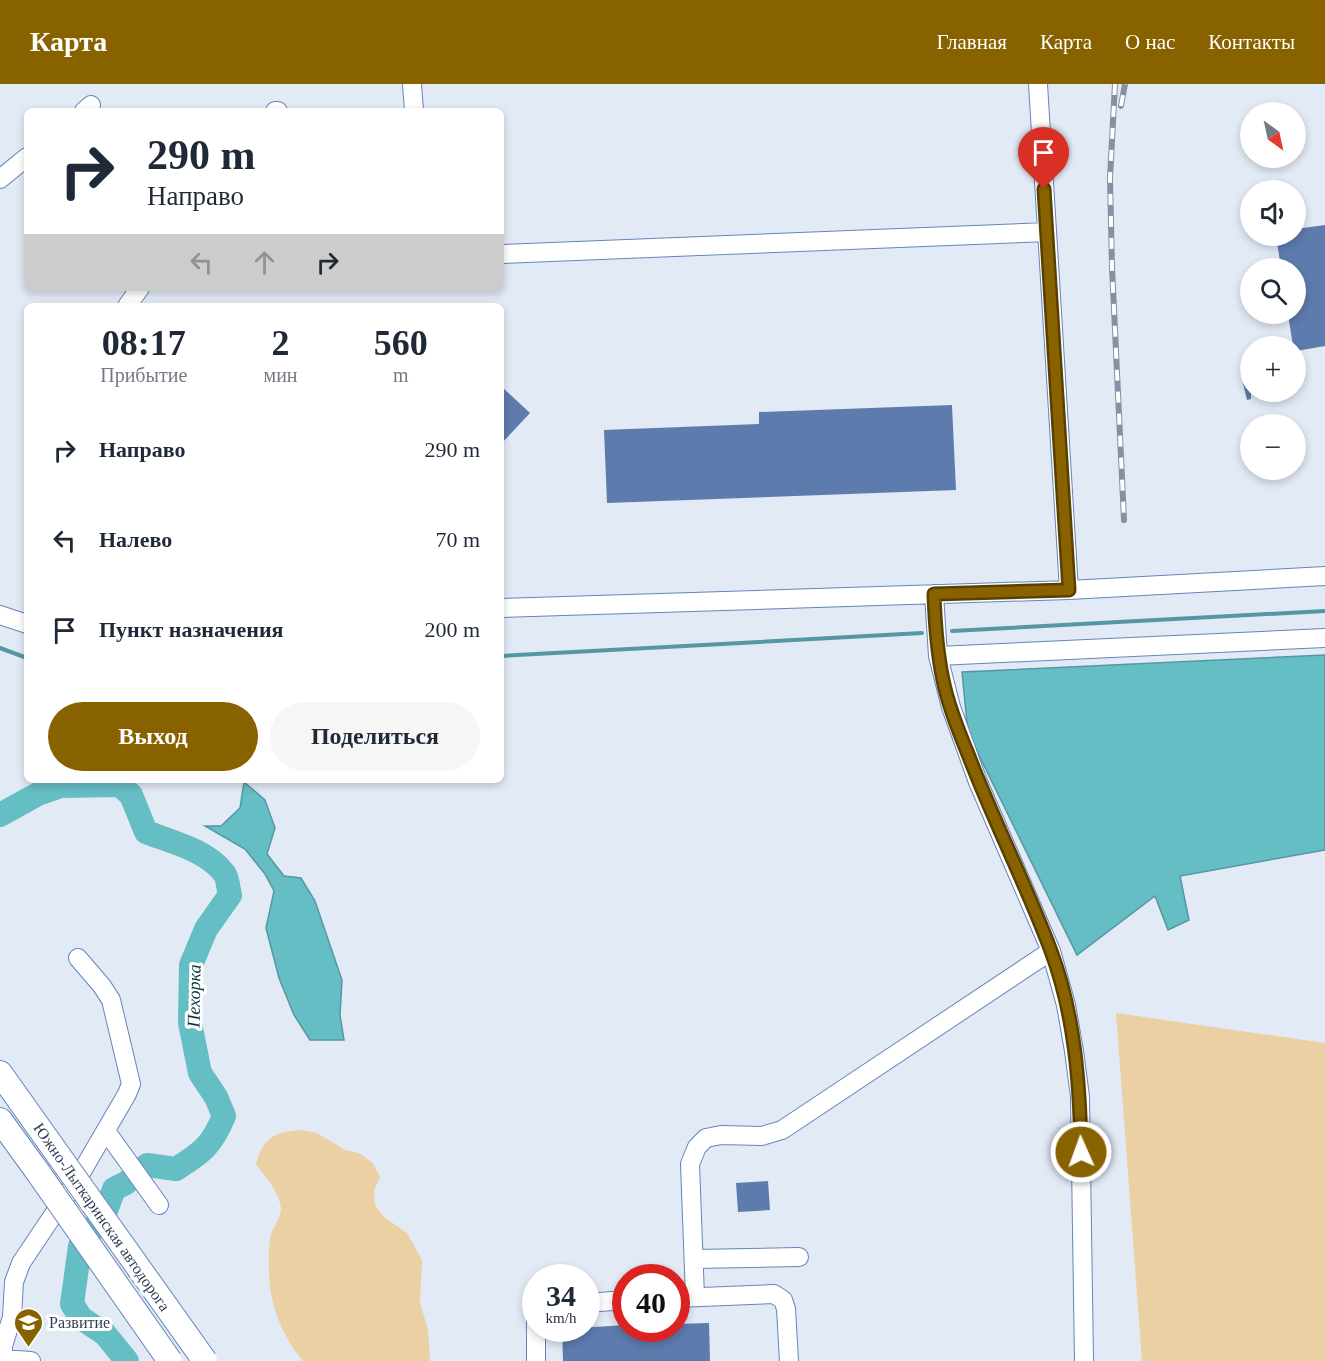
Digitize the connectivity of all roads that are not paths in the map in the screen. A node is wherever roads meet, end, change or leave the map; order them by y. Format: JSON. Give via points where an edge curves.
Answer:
{"nodes":[{"id":1,"x":412,"y":84,"type":"edge"},
{"id":2,"x":1038,"y":84,"type":"edge"},
{"id":3,"x":414,"y":108,"type":"edge"},
{"id":4,"x":24,"y":159,"type":"edge"},
{"id":5,"x":0,"y":179,"type":"edge"},
{"id":6,"x":1047,"y":232,"type":"junction"},
{"id":7,"x":504,"y":254,"type":"edge"},
{"id":8,"x":138,"y":291,"type":"edge"},
{"id":9,"x":128,"y":303,"type":"edge"},
{"id":10,"x":1325,"y":576,"type":"edge"},
{"id":11,"x":1069,"y":590,"type":"junction"},
{"id":12,"x":934,"y":594,"type":"junction"},
{"id":13,"x":504,"y":608,"type":"edge"},
{"id":14,"x":0,"y":615,"type":"edge"},
{"id":15,"x":24,"y":623,"type":"edge"},
{"id":16,"x":1325,"y":638,"type":"edge"},
{"id":17,"x":938,"y":656,"type":"junction"},
{"id":18,"x":1051,"y":951,"type":"junction"},
{"id":19,"x":78,"y":958,"type":"dead end"},
{"id":20,"x":0,"y":1073,"type":"edge"},
{"id":21,"x":0,"y":1120,"type":"edge"},
{"id":22,"x":106,"y":1131,"type":"junction"},
{"id":23,"x":159,"y":1204,"type":"dead end"},
{"id":24,"x":799,"y":1257,"type":"dead end"},
{"id":25,"x":694,"y":1259,"type":"junction"},
{"id":26,"x":0,"y":1287,"type":"edge"},
{"id":27,"x":690,"y":1297,"type":"edge"},
{"id":28,"x":695,"y":1297,"type":"junction"},
{"id":29,"x":13,"y":1301,"type":"junction"},
{"id":30,"x":536,"y":1342,"type":"edge"},
{"id":31,"x":15,"y":1360,"type":"edge"},
{"id":32,"x":170,"y":1361,"type":"edge"},
{"id":33,"x":205,"y":1361,"type":"edge"},
{"id":34,"x":536,"y":1361,"type":"edge"},
{"id":35,"x":789,"y":1361,"type":"edge"},
{"id":36,"x":1084,"y":1361,"type":"edge"}],
"edges":[{"from":1,"to":3,"type":"street"},
{"from":2,"to":6,"type":"street"},
{"from":4,"to":5,"type":"street"},
{"from":6,"to":7,"type":"street"},
{"from":6,"to":11,"type":"street"},
{"from":8,"to":9,"type":"street"},
{"from":10,"to":11,"type":"street"},
{"from":11,"to":12,"type":"street"},
{"from":12,"to":13,"type":"street"},
{"from":12,"to":17,"type":"street"},
{"from":14,"to":15,"type":"street"},
{"from":16,"to":17,"type":"street"},
{"from":17,"to":18,"type":"street","via":[[974,771]]},
{"from":18,"to":25,"type":"street","via":[[782,1130],[762,1136],[706,1138],[690,1164]]},
{"from":18,"to":36,"type":"street","via":[[1066,1005],[1080,1097]]},
{"from":19,"to":22,"type":"street","via":[[111,1000],[131,1084]]},
{"from":20,"to":33,"type":"main road","name":"Южно-Лыткаринская автодорога","bridge":true},
{"from":21,"to":32,"type":"main road","name":"Южно-Лыткаринская автодорога","bridge":true},
{"from":22,"to":23,"type":"street"},
{"from":22,"to":29,"type":"street","via":[[21,1263]]},
{"from":24,"to":25,"type":"street"},
{"from":25,"to":28,"type":"street"},
{"from":26,"to":29,"type":"street"},
{"from":27,"to":28,"type":"street"},
{"from":28,"to":35,"type":"street","via":[[774,1294],[783,1300]]},
{"from":29,"to":31,"type":"street","via":[[3,1346]]},
{"from":30,"to":34,"type":"street"}]}
